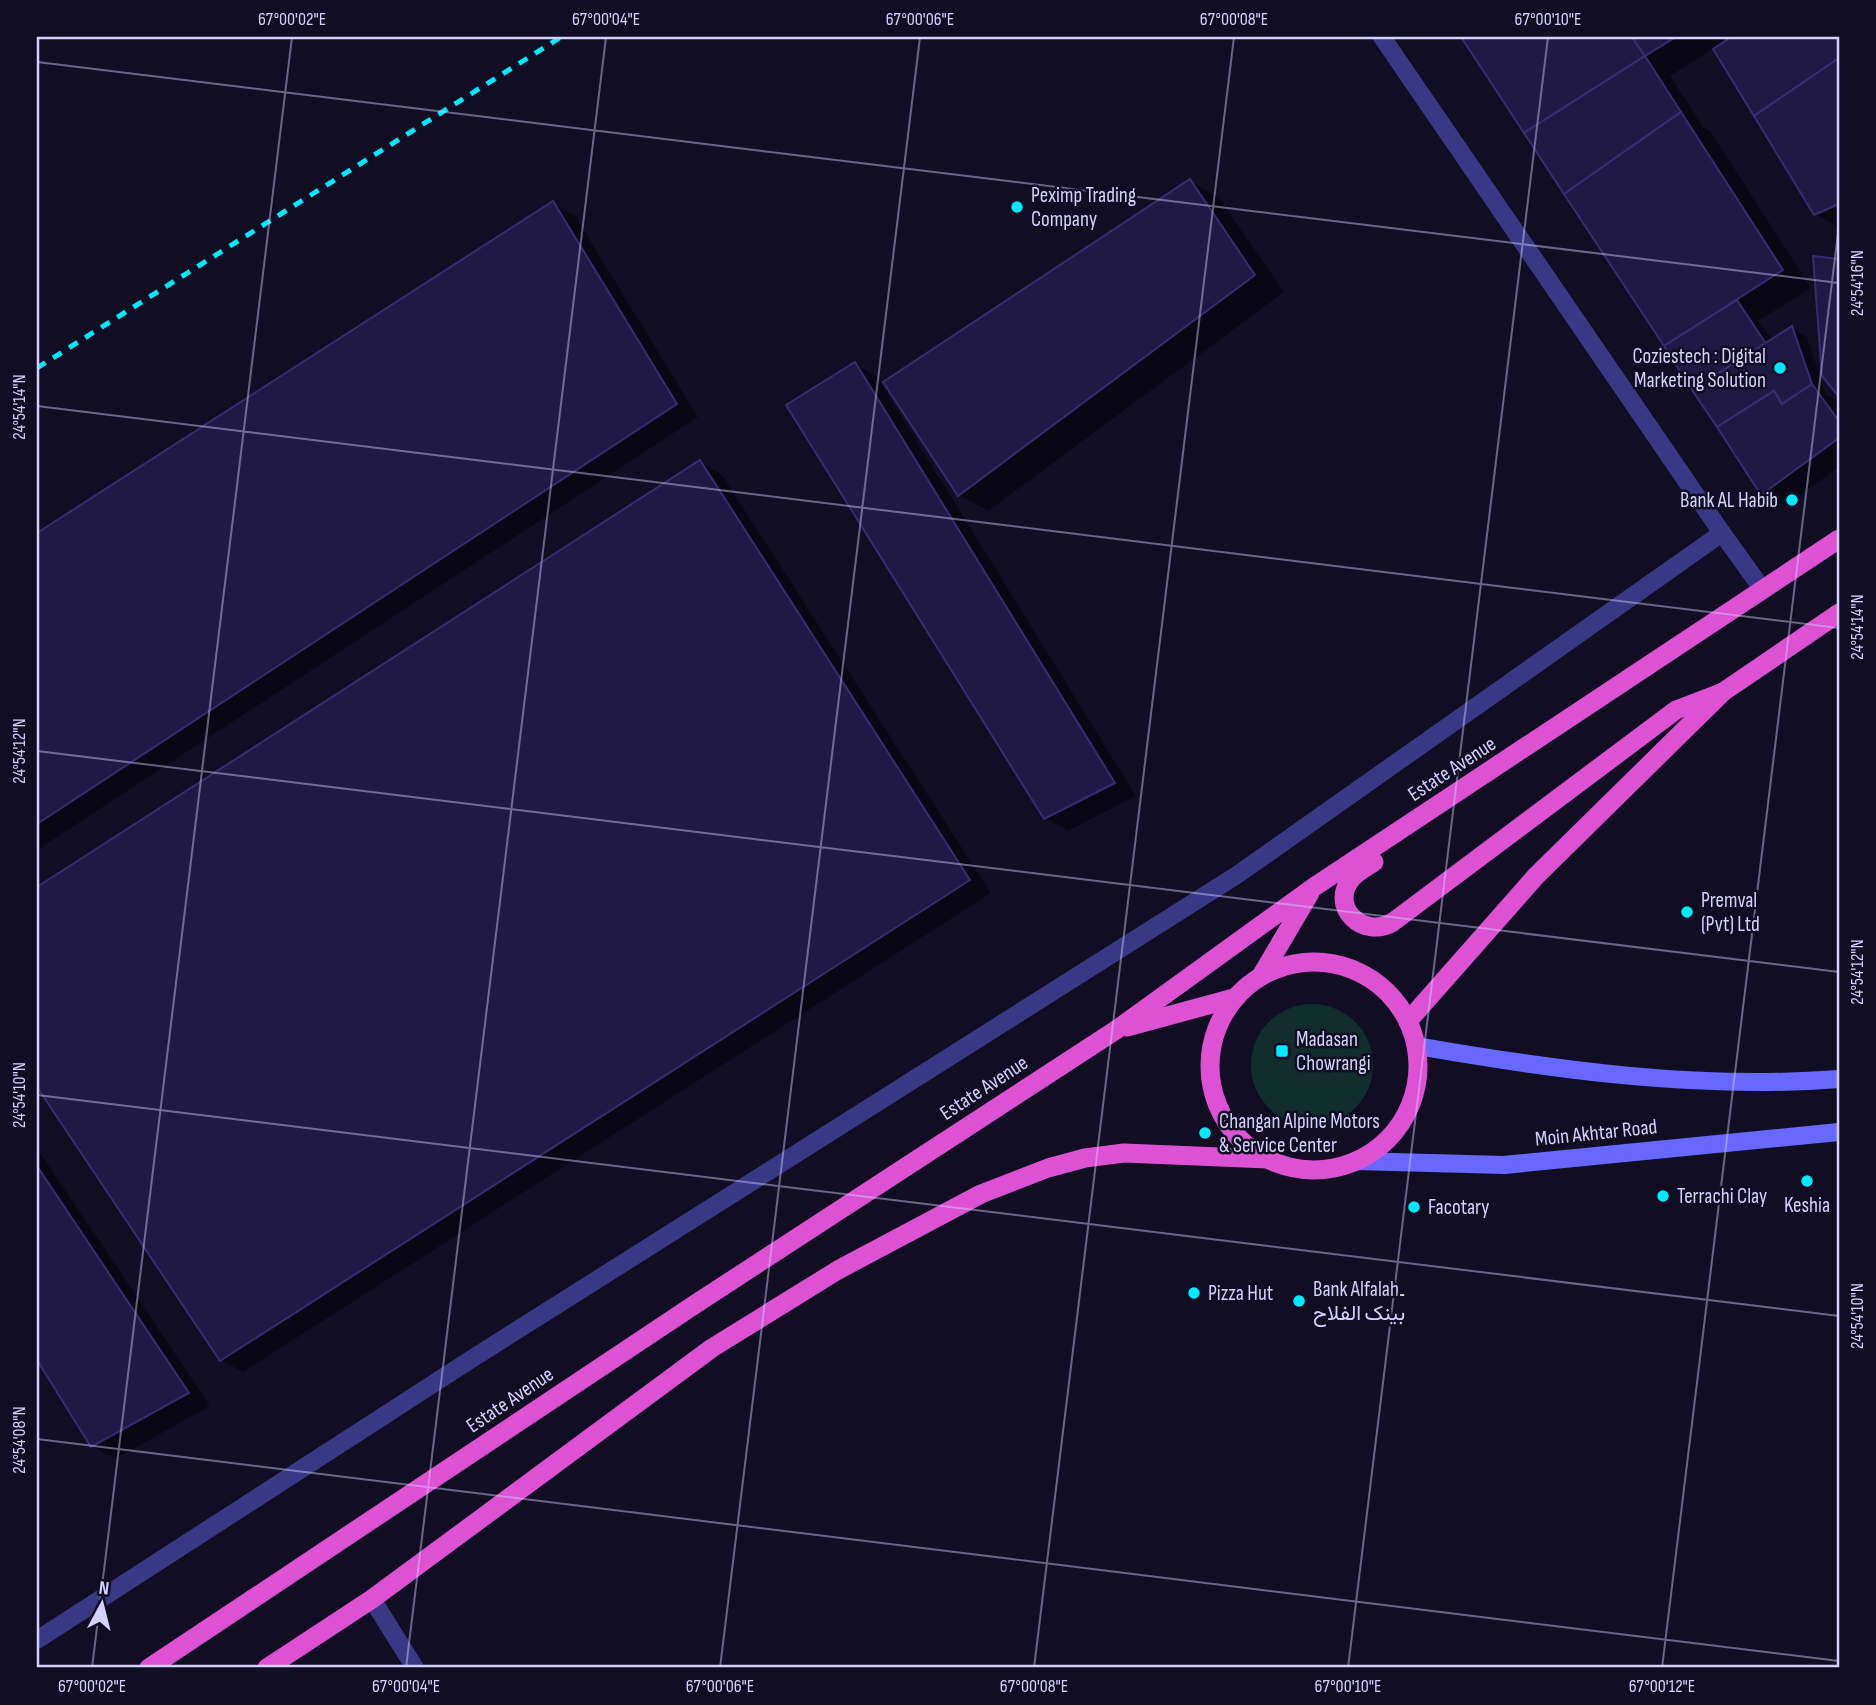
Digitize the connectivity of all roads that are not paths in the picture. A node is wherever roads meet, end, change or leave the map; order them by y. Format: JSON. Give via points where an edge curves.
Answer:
{"nodes":[{"id":1,"x":1382,"y":37,"type":"edge"},
{"id":2,"x":1722,"y":533,"type":"junction"},
{"id":3,"x":1839,"y":539,"type":"edge"},
{"id":4,"x":1763,"y":590,"type":"junction"},
{"id":5,"x":1839,"y":613,"type":"edge"},
{"id":6,"x":1723,"y":692,"type":"junction"},
{"id":7,"x":1461,"y":791,"type":"junction"},
{"id":8,"x":1314,"y":887,"type":"junction"},
{"id":9,"x":1261,"y":976,"type":"junction"},
{"id":10,"x":1234,"y":998,"type":"junction"},
{"id":11,"x":1409,"y":1020,"type":"junction"},
{"id":12,"x":1116,"y":1030,"type":"junction"},
{"id":13,"x":1417,"y":1046,"type":"junction"},
{"id":14,"x":1839,"y":1079,"type":"edge"},
{"id":15,"x":1839,"y":1132,"type":"edge"},
{"id":16,"x":1268,"y":1159,"type":"junction"},
{"id":17,"x":1356,"y":1161,"type":"junction"},
{"id":18,"x":372,"y":1599,"type":"junction"},
{"id":19,"x":37,"y":1640,"type":"edge"},
{"id":20,"x":149,"y":1668,"type":"edge"},
{"id":21,"x":267,"y":1668,"type":"edge"},
{"id":22,"x":415,"y":1668,"type":"edge"}],
"edges":[{"from":1,"to":2,"type":"street"},
{"from":2,"to":4,"type":"street"},
{"from":2,"to":19,"type":"street","via":[[1237,875]]},
{"from":3,"to":4,"type":"highway","name":"Estate Avenue"},
{"from":4,"to":7,"type":"highway","name":"Estate Avenue"},
{"from":5,"to":6,"type":"highway"},
{"from":6,"to":7,"type":"highway","via":[[1676,710],[1394,922],[1375,928],[1356,922],[1349,915],[1344,895],[1353,877],[1409,839]]},
{"from":6,"to":11,"type":"highway","via":[[1536,876]]},
{"from":7,"to":8,"type":"highway","name":"Estate Avenue"},
{"from":8,"to":9,"type":"highway"},
{"from":8,"to":12,"type":"highway","name":"Estate Avenue"},
{"from":9,"to":10,"type":"highway"},
{"from":9,"to":11,"type":"highway","via":[[1293,963],[1328,962],[1361,972],[1389,992]]},
{"from":10,"to":12,"type":"highway"},
{"from":10,"to":16,"type":"highway","via":[[1218,1025],[1210,1055],[1212,1086],[1223,1115],[1242,1140]]},
{"from":11,"to":13,"type":"highway"},
{"from":12,"to":20,"type":"highway","name":"Estate Avenue"},
{"from":13,"to":14,"type":"main road","via":[[1491,1059],[1679,1079]]},
{"from":13,"to":17,"type":"highway","via":[[1418,1081],[1407,1114],[1386,1142]]},
{"from":15,"to":17,"type":"main road","name":"Moin Akhtar Road","via":[[1504,1165]]},
{"from":16,"to":17,"type":"highway","via":[[1311,1170]]},
{"from":16,"to":18,"type":"highway","via":[[1124,1153],[1048,1168],[981,1194],[838,1270],[712,1348]]},
{"from":18,"to":21,"type":"highway"},
{"from":18,"to":22,"type":"street"}]}
